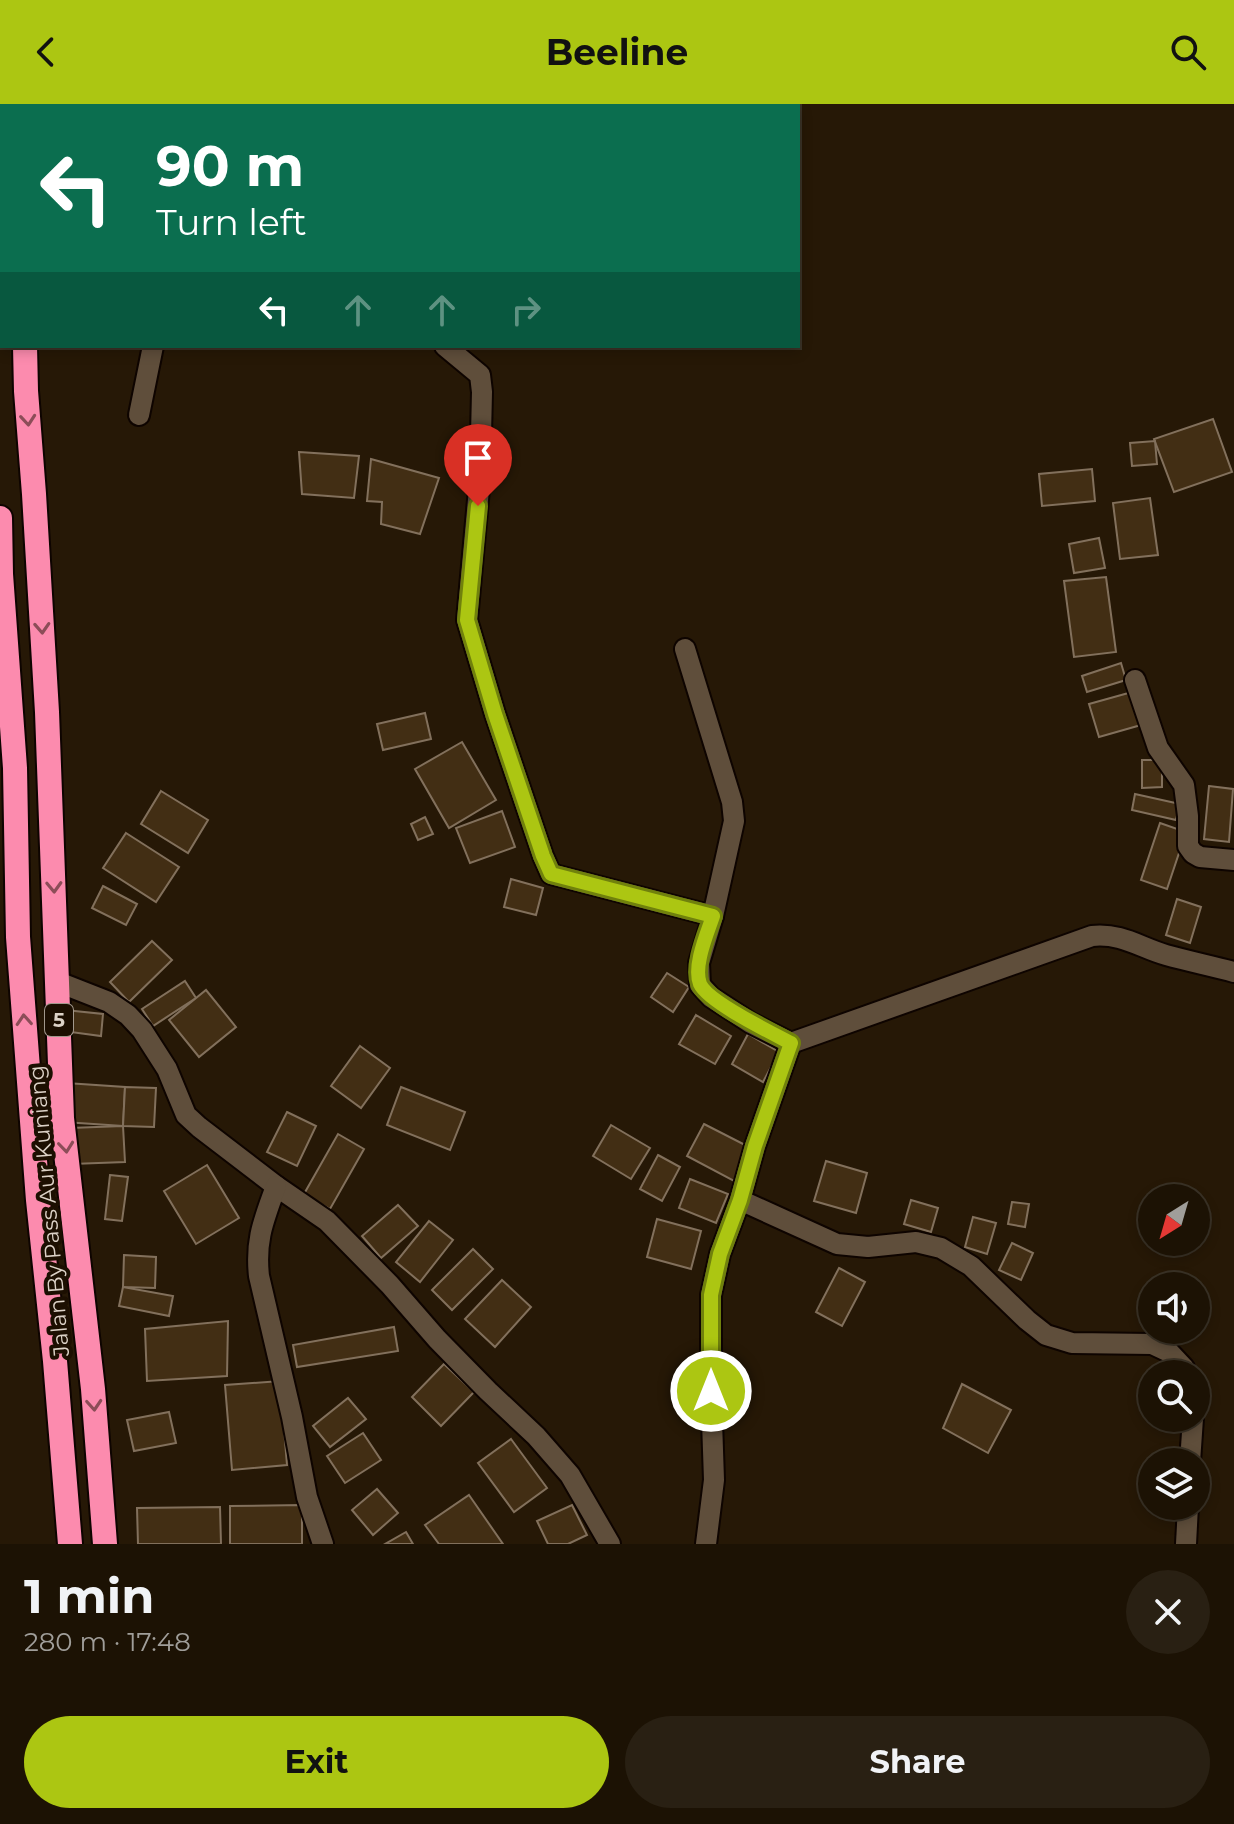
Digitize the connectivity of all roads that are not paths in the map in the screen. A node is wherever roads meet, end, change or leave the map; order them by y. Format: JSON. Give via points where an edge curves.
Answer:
{"nodes":[{"id":1,"x":25,"y":348,"type":"edge"},
{"id":2,"x":153,"y":348,"type":"edge"},
{"id":3,"x":447,"y":348,"type":"edge"},
{"id":4,"x":139,"y":415,"type":"dead end"},
{"id":5,"x":0,"y":518,"type":"edge"},
{"id":6,"x":1,"y":574,"type":"edge"},
{"id":7,"x":38,"y":575,"type":"junction"},
{"id":8,"x":685,"y":649,"type":"dead end"},
{"id":9,"x":1135,"y":680,"type":"dead end"},
{"id":10,"x":1234,"y":860,"type":"edge"},
{"id":11,"x":713,"y":916,"type":"junction"},
{"id":12,"x":9,"y":934,"type":"edge"},
{"id":13,"x":1234,"y":972,"type":"edge"},
{"id":14,"x":58,"y":982,"type":"junction"},
{"id":15,"x":791,"y":1043,"type":"junction"},
{"id":16,"x":276,"y":1186,"type":"junction"},
{"id":17,"x":740,"y":1200,"type":"junction"},
{"id":18,"x":89,"y":1359,"type":"junction"},
{"id":19,"x":1176,"y":1360,"type":"edge"},
{"id":20,"x":55,"y":1361,"type":"junction"},
{"id":21,"x":1187,"y":1520,"type":"edge"},
{"id":22,"x":70,"y":1544,"type":"edge"},
{"id":23,"x":105,"y":1544,"type":"edge"},
{"id":24,"x":323,"y":1544,"type":"edge"},
{"id":25,"x":610,"y":1544,"type":"edge"},
{"id":26,"x":706,"y":1544,"type":"edge"},
{"id":27,"x":1186,"y":1544,"type":"edge"}],
"edges":[{"from":1,"to":7,"type":"highway","name":"Jalan By Pass Aur Kuniang","number":"5","one_way":true},
{"from":2,"to":4,"type":"street"},
{"from":3,"to":11,"type":"street","via":[[480,375],[482,392],[467,620],[551,874]]},
{"from":5,"to":6,"type":"highway","name":"Jalan By Pass Aur Kuniang","number":"5"},
{"from":6,"to":7,"type":"highway"},
{"from":6,"to":12,"type":"highway","name":"Jalan By Pass Aur Kuniang","number":"5","via":[[15,768]]},
{"from":7,"to":14,"type":"highway","name":"Jalan By Pass Aur Kuniang","number":"5","one_way":true},
{"from":8,"to":11,"type":"street","via":[[734,821]]},
{"from":9,"to":10,"type":"street","via":[[1158,748],[1184,785],[1188,846],[1200,857]]},
{"from":11,"to":15,"type":"street","via":[[699,963],[700,985],[751,1023]]},
{"from":20,"to":12,"type":"highway","name":"Jalan By Pass Aur Kuniang","number":"5","one_way":true},
{"from":13,"to":15,"type":"street","via":[[1162,954],[1119,936],[1092,936]]},
{"from":14,"to":16,"type":"street","via":[[128,1015],[167,1069],[186,1115]]},
{"from":14,"to":18,"type":"highway","name":"Jalan By Pass Aur Kuniang","number":"5","one_way":true,"via":[[62,1118]]},
{"from":15,"to":17,"type":"street"},
{"from":16,"to":24,"type":"street","via":[[261,1228],[259,1276],[307,1497]]},
{"from":16,"to":25,"type":"street","via":[[327,1221],[536,1436],[570,1475]]},
{"from":17,"to":19,"type":"street","via":[[837,1244],[916,1242],[941,1248],[971,1266],[1046,1335],[1072,1343],[1152,1344]]},
{"from":17,"to":26,"type":"street","via":[[711,1295],[714,1480]]},
{"from":18,"to":20,"type":"highway"},
{"from":18,"to":23,"type":"highway","name":"Jalan By Pass Aur Kuniang","number":"5","one_way":true},
{"from":20,"to":22,"type":"highway","name":"Jalan By Pass Aur Kuniang","number":"5"},
{"from":21,"to":27,"type":"street"}]}
